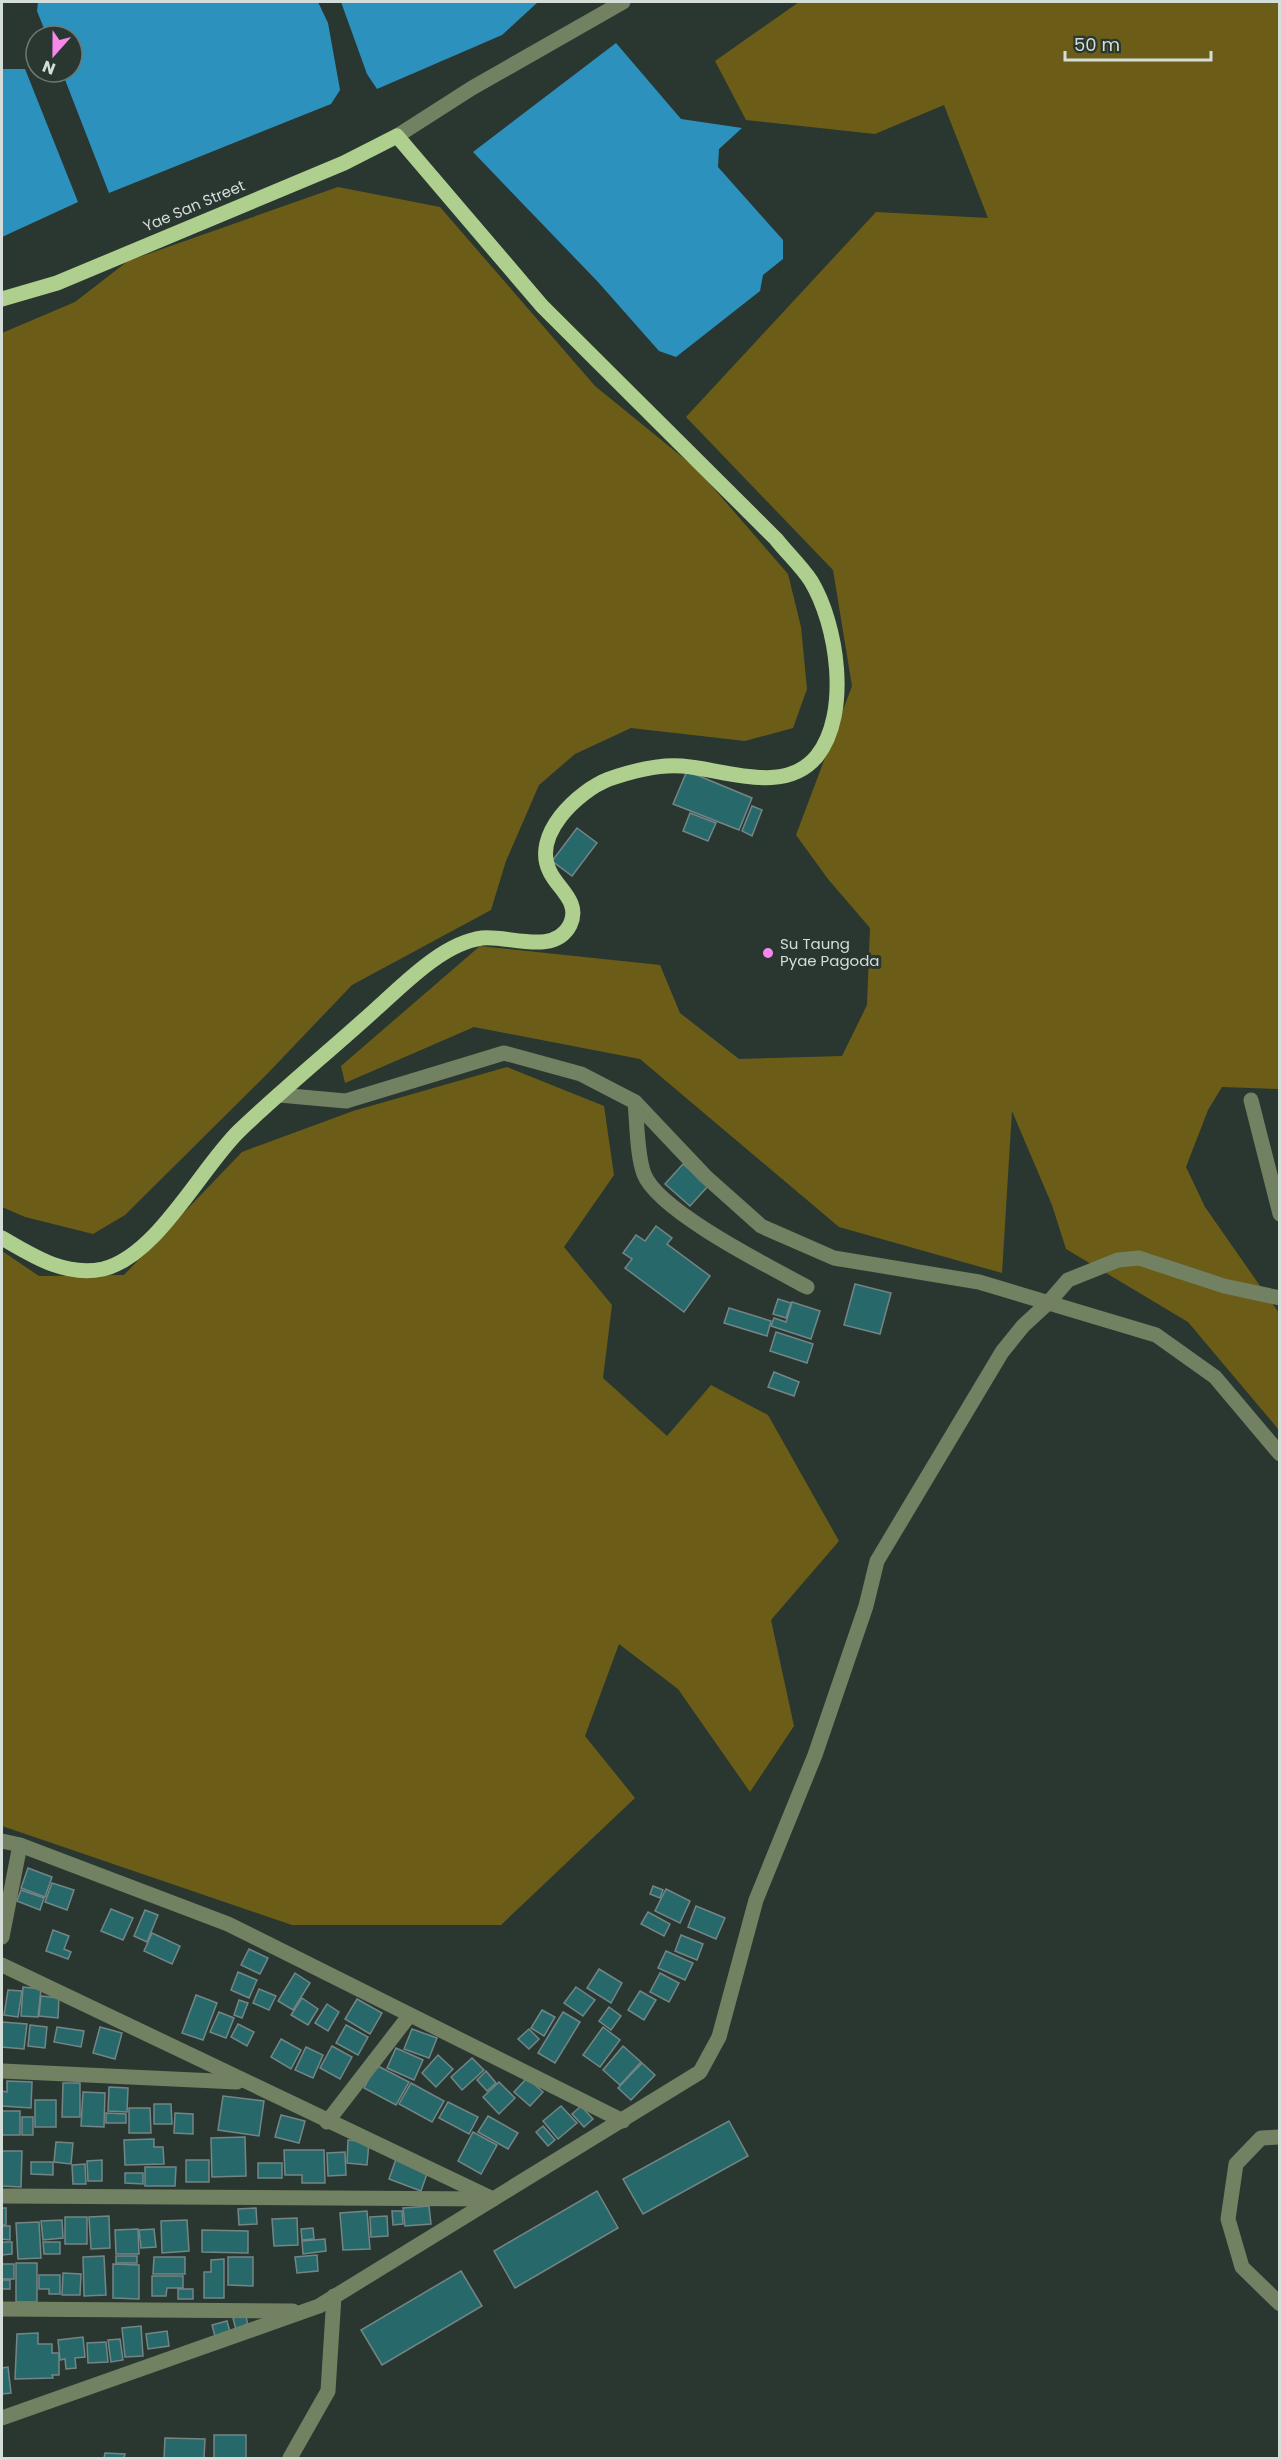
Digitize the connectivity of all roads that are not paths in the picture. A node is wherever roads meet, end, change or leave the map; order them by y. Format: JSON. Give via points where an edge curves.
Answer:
{"nodes":[{"id":1,"x":623,"y":2,"type":"edge"},
{"id":2,"x":397,"y":136,"type":"junction"},
{"id":3,"x":2,"y":299,"type":"edge"},
{"id":4,"x":279,"y":1095,"type":"junction"},
{"id":5,"x":1251,"y":1100,"type":"dead end"},
{"id":6,"x":635,"y":1102,"type":"junction"},
{"id":7,"x":1280,"y":1214,"type":"edge"},
{"id":8,"x":2,"y":1238,"type":"edge"},
{"id":9,"x":807,"y":1287,"type":"dead end"},
{"id":10,"x":1280,"y":1298,"type":"edge"},
{"id":11,"x":1049,"y":1302,"type":"junction"},
{"id":12,"x":1280,"y":1454,"type":"edge"},
{"id":13,"x":2,"y":1841,"type":"edge"},
{"id":14,"x":20,"y":1845,"type":"junction"},
{"id":15,"x":2,"y":1937,"type":"edge"},
{"id":16,"x":2,"y":1965,"type":"edge"},
{"id":17,"x":409,"y":2016,"type":"junction"},
{"id":18,"x":2,"y":2071,"type":"edge"},
{"id":19,"x":243,"y":2082,"type":"junction"},
{"id":20,"x":622,"y":2121,"type":"junction"},
{"id":21,"x":327,"y":2122,"type":"junction"},
{"id":22,"x":1280,"y":2136,"type":"edge"},
{"id":23,"x":2,"y":2196,"type":"edge"},
{"id":24,"x":493,"y":2199,"type":"junction"},
{"id":25,"x":334,"y":2296,"type":"junction"},
{"id":26,"x":1280,"y":2304,"type":"edge"},
{"id":27,"x":2,"y":2309,"type":"edge"},
{"id":28,"x":305,"y":2311,"type":"junction"},
{"id":29,"x":2,"y":2418,"type":"edge"},
{"id":30,"x":290,"y":2458,"type":"edge"}],
"edges":[{"from":1,"to":2,"type":"street","via":[[472,88]]},
{"from":2,"to":3,"type":"main road","name":"Yae San Street","via":[[344,163],[57,283]]},
{"from":2,"to":4,"type":"main road","via":[[542,306],[776,539],[810,580],[828,619],[836,659],[836,693],[831,728],[817,756],[797,772],[774,779],[679,765],[639,769],[604,781],[562,812],[545,850],[549,870],[568,895],[573,911],[570,925],[560,938],[546,942],[480,938],[464,944],[424,967]]},
{"from":4,"to":6,"type":"street","via":[[346,1101],[504,1053],[581,1074]]},
{"from":4,"to":8,"type":"main road","via":[[237,1133],[161,1227],[132,1255],[104,1268],[74,1271],[44,1262]]},
{"from":5,"to":7,"type":"street"},
{"from":6,"to":9,"type":"street","via":[[643,1173],[653,1192],[723,1241]]},
{"from":6,"to":11,"type":"street","via":[[705,1176],[761,1226],[834,1258],[979,1282]]},
{"from":10,"to":11,"type":"street","via":[[1224,1286],[1139,1258],[1118,1260],[1068,1280]]},
{"from":11,"to":12,"type":"street","via":[[1156,1335],[1215,1377]]},
{"from":11,"to":20,"type":"street","via":[[1002,1352],[878,1561],[815,1755],[756,1900],[719,2037],[700,2073]]},
{"from":13,"to":14,"type":"street"},
{"from":14,"to":15,"type":"street"},
{"from":14,"to":17,"type":"street","via":[[228,1924]]},
{"from":16,"to":19,"type":"street"},
{"from":17,"to":20,"type":"street"},
{"from":17,"to":21,"type":"street"},
{"from":18,"to":19,"type":"street"},
{"from":19,"to":21,"type":"street"},
{"from":20,"to":24,"type":"street"},
{"from":21,"to":24,"type":"street"},
{"from":22,"to":26,"type":"street","via":[[1261,2138],[1236,2164],[1228,2219],[1242,2267]]},
{"from":23,"to":24,"type":"street"},
{"from":24,"to":25,"type":"street"},
{"from":25,"to":28,"type":"street"},
{"from":25,"to":30,"type":"street","via":[[328,2391]]},
{"from":27,"to":28,"type":"street"},
{"from":28,"to":29,"type":"street"}]}
